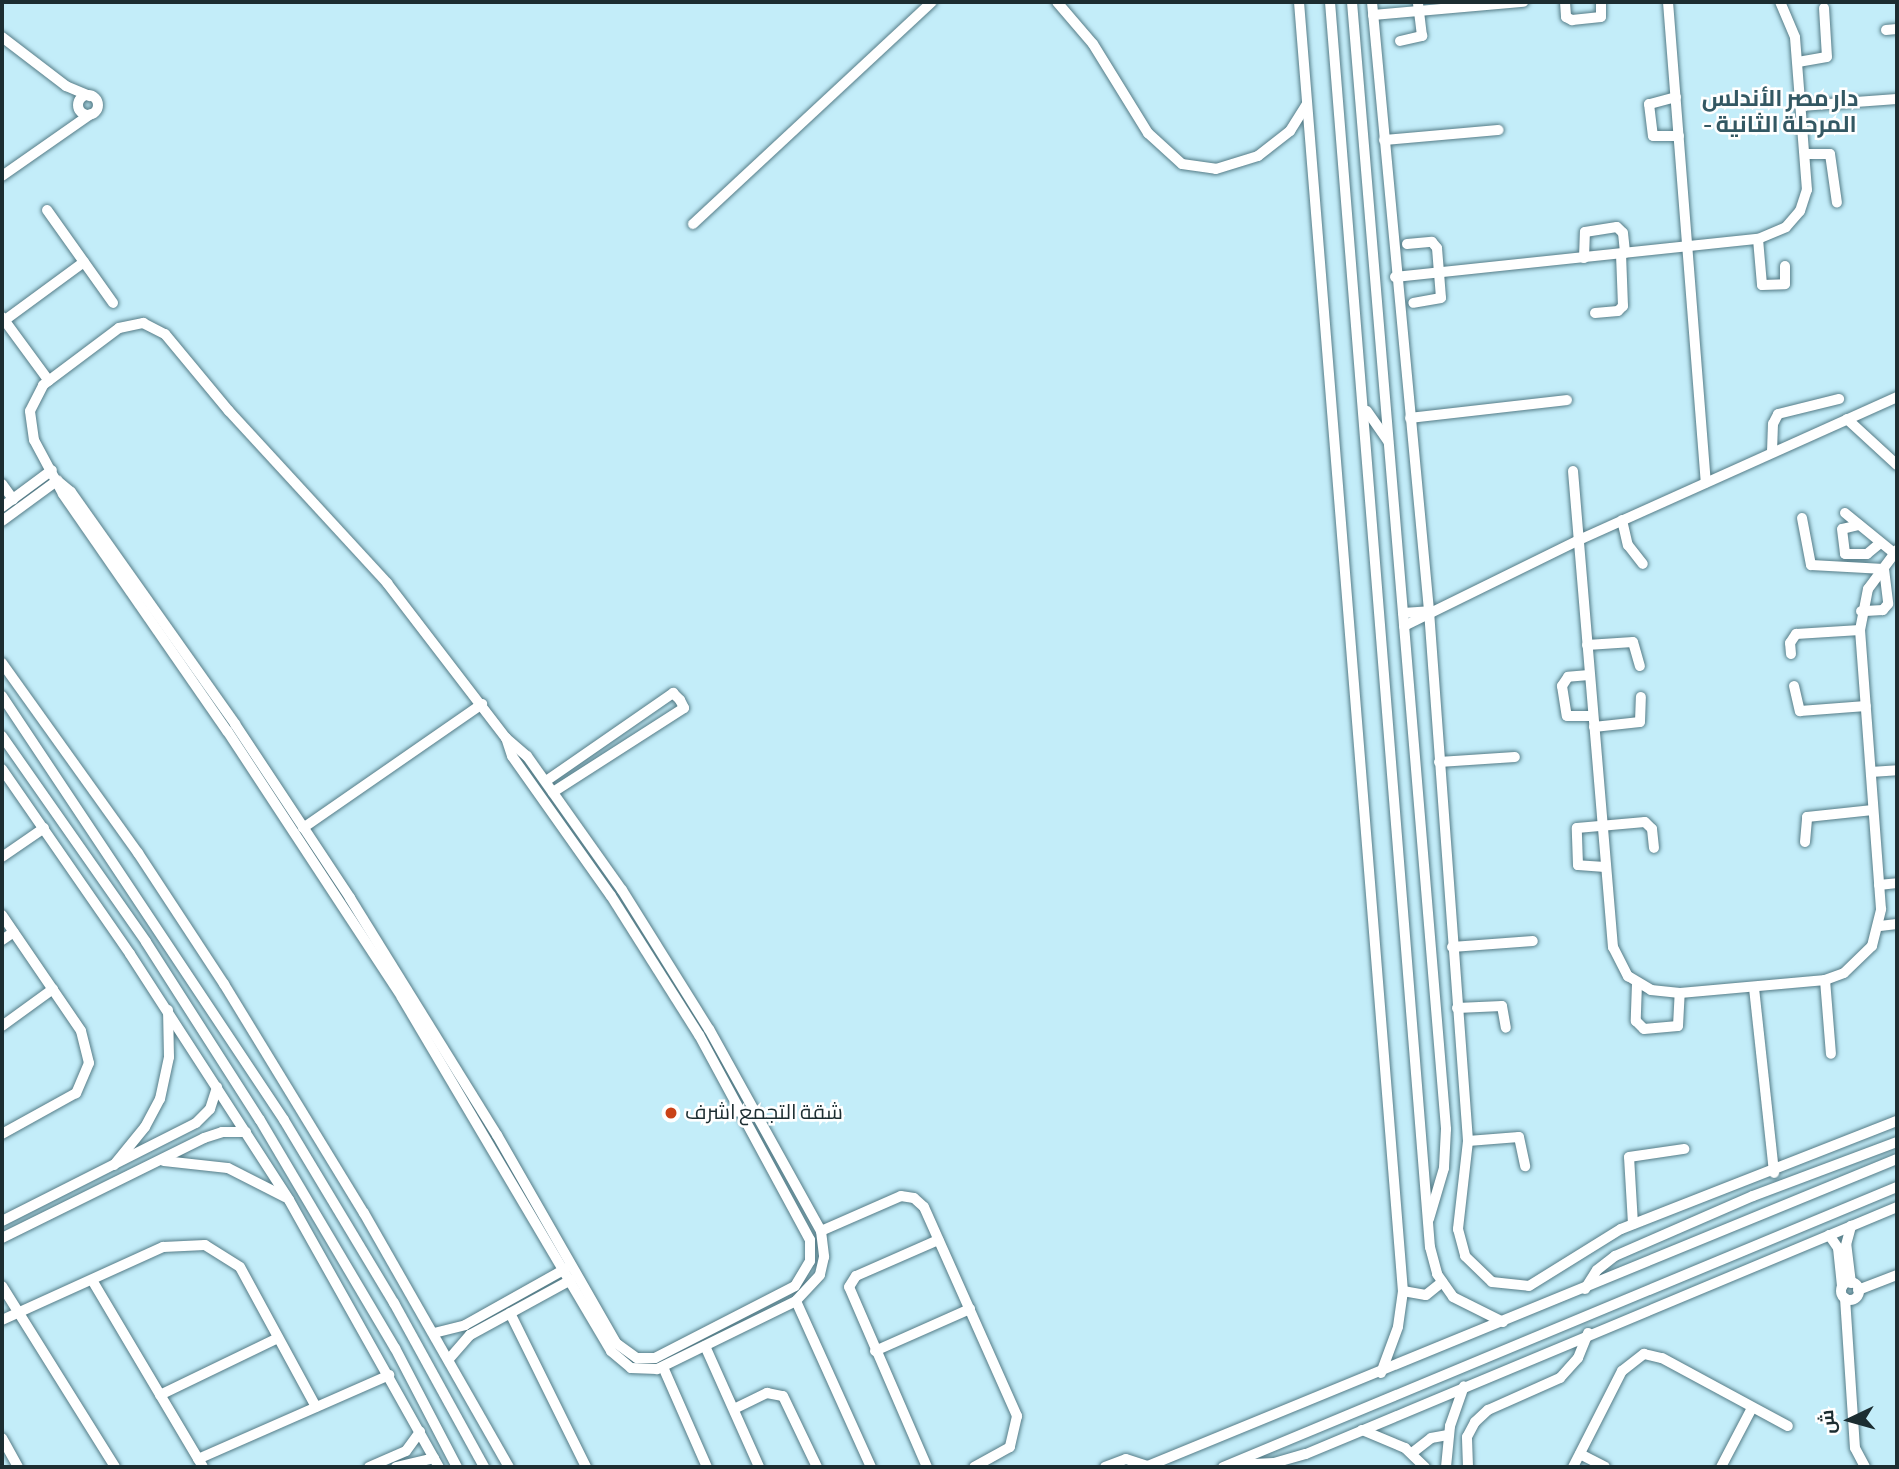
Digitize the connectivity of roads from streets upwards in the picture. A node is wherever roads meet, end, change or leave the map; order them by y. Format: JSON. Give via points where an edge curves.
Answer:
{"nodes":[{"id":1,"x":932,"y":2,"type":"edge"},
{"id":2,"x":1057,"y":2,"type":"edge"},
{"id":3,"x":1299,"y":2,"type":"edge"},
{"id":4,"x":1330,"y":2,"type":"edge"},
{"id":5,"x":1352,"y":2,"type":"edge"},
{"id":6,"x":1372,"y":2,"type":"edge"},
{"id":7,"x":1523,"y":2,"type":"edge"},
{"id":8,"x":1565,"y":2,"type":"edge"},
{"id":9,"x":1601,"y":2,"type":"edge"},
{"id":10,"x":1668,"y":2,"type":"edge"},
{"id":11,"x":1780,"y":2,"type":"edge"},
{"id":12,"x":1419,"y":6,"type":"edge"},
{"id":13,"x":1824,"y":8,"type":"dead end"},
{"id":14,"x":1373,"y":15,"type":"junction"},
{"id":15,"x":2,"y":37,"type":"edge"},
{"id":16,"x":1400,"y":41,"type":"dead end"},
{"id":17,"x":1798,"y":62,"type":"junction"},
{"id":18,"x":66,"y":86,"type":"junction"},
{"id":19,"x":90,"y":96,"type":"junction"},
{"id":20,"x":1676,"y":97,"type":"junction"},
{"id":21,"x":1897,"y":99,"type":"edge"},
{"id":22,"x":1307,"y":104,"type":"junction"},
{"id":23,"x":79,"y":106,"type":"junction"},
{"id":24,"x":1801,"y":106,"type":"junction"},
{"id":25,"x":91,"y":114,"type":"junction"},
{"id":26,"x":69,"y":127,"type":"junction"},
{"id":27,"x":1499,"y":130,"type":"dead end"},
{"id":28,"x":1679,"y":136,"type":"junction"},
{"id":29,"x":1384,"y":140,"type":"junction"},
{"id":30,"x":1805,"y":154,"type":"junction"},
{"id":31,"x":2,"y":176,"type":"edge"},
{"id":32,"x":1837,"y":203,"type":"dead end"},
{"id":33,"x":47,"y":210,"type":"dead end"},
{"id":34,"x":693,"y":224,"type":"dead end"},
{"id":35,"x":1758,"y":239,"type":"junction"},
{"id":36,"x":1407,"y":244,"type":"dead end"},
{"id":37,"x":1689,"y":247,"type":"junction"},
{"id":38,"x":1623,"y":254,"type":"junction"},
{"id":39,"x":1584,"y":257,"type":"junction"},
{"id":40,"x":85,"y":262,"type":"junction"},
{"id":41,"x":1786,"y":266,"type":"dead end"},
{"id":42,"x":1439,"y":272,"type":"junction"},
{"id":43,"x":1395,"y":276,"type":"junction"},
{"id":44,"x":113,"y":303,"type":"dead end"},
{"id":45,"x":1413,"y":303,"type":"dead end"},
{"id":46,"x":1595,"y":313,"type":"dead end"},
{"id":47,"x":4,"y":319,"type":"edge"},
{"id":48,"x":49,"y":380,"type":"junction"},
{"id":49,"x":1897,"y":397,"type":"edge"},
{"id":50,"x":1839,"y":399,"type":"dead end"},
{"id":51,"x":1567,"y":400,"type":"dead end"},
{"id":52,"x":1365,"y":409,"type":"junction"},
{"id":53,"x":1409,"y":418,"type":"junction"},
{"id":54,"x":1847,"y":419,"type":"junction"},
{"id":55,"x":1389,"y":442,"type":"junction"},
{"id":56,"x":1772,"y":453,"type":"junction"},
{"id":57,"x":1897,"y":465,"type":"edge"},
{"id":58,"x":52,"y":470,"type":"junction"},
{"id":59,"x":1573,"y":471,"type":"dead end"},
{"id":60,"x":59,"y":481,"type":"junction"},
{"id":61,"x":1706,"y":482,"type":"junction"},
{"id":62,"x":2,"y":484,"type":"edge"},
{"id":63,"x":13,"y":499,"type":"junction"},
{"id":64,"x":2,"y":506,"type":"edge"},
{"id":65,"x":1845,"y":513,"type":"dead end"},
{"id":66,"x":1802,"y":518,"type":"dead end"},
{"id":67,"x":1622,"y":520,"type":"junction"},
{"id":68,"x":2,"y":521,"type":"edge"},
{"id":69,"x":1859,"y":525,"type":"junction"},
{"id":70,"x":1579,"y":540,"type":"junction"},
{"id":71,"x":1880,"y":542,"type":"junction"},
{"id":72,"x":1896,"y":551,"type":"edge"},
{"id":73,"x":1643,"y":564,"type":"dead end"},
{"id":74,"x":1882,"y":568,"type":"junction"},
{"id":75,"x":1429,"y":611,"type":"junction"},
{"id":76,"x":1861,"y":611,"type":"junction"},
{"id":77,"x":1403,"y":613,"type":"junction"},
{"id":78,"x":1404,"y":626,"type":"junction"},
{"id":79,"x":1860,"y":630,"type":"junction"},
{"id":80,"x":1587,"y":645,"type":"junction"},
{"id":81,"x":1791,"y":654,"type":"dead end"},
{"id":82,"x":2,"y":663,"type":"edge"},
{"id":83,"x":1640,"y":666,"type":"dead end"},
{"id":84,"x":1589,"y":675,"type":"junction"},
{"id":85,"x":1794,"y":686,"type":"dead end"},
{"id":86,"x":2,"y":696,"type":"edge"},
{"id":87,"x":1641,"y":697,"type":"dead end"},
{"id":88,"x":482,"y":705,"type":"junction"},
{"id":89,"x":1866,"y":706,"type":"junction"},
{"id":90,"x":1592,"y":716,"type":"junction"},
{"id":91,"x":1594,"y":727,"type":"junction"},
{"id":92,"x":231,"y":728,"type":"junction"},
{"id":93,"x":2,"y":736,"type":"edge"},
{"id":94,"x":506,"y":738,"type":"junction"},
{"id":95,"x":1516,"y":757,"type":"dead end"},
{"id":96,"x":1439,"y":762,"type":"junction"},
{"id":97,"x":1897,"y":770,"type":"edge"},
{"id":98,"x":2,"y":771,"type":"edge"},
{"id":99,"x":1871,"y":772,"type":"junction"},
{"id":100,"x":545,"y":781,"type":"junction"},
{"id":101,"x":553,"y":792,"type":"junction"},
{"id":102,"x":1874,"y":810,"type":"junction"},
{"id":103,"x":1601,"y":825,"type":"junction"},
{"id":104,"x":44,"y":828,"type":"junction"},
{"id":105,"x":303,"y":828,"type":"junction"},
{"id":106,"x":96,"y":832,"type":"junction"},
{"id":107,"x":588,"y":840,"type":"junction"},
{"id":108,"x":1805,"y":842,"type":"dead end"},
{"id":109,"x":79,"y":844,"type":"junction"},
{"id":110,"x":578,"y":847,"type":"junction"},
{"id":111,"x":1654,"y":848,"type":"dead end"},
{"id":112,"x":110,"y":853,"type":"junction"},
{"id":113,"x":2,"y":857,"type":"edge"},
{"id":114,"x":93,"y":864,"type":"junction"},
{"id":115,"x":1605,"y":867,"type":"junction"},
{"id":116,"x":1897,"y":883,"type":"edge"},
{"id":117,"x":1879,"y":884,"type":"junction"},
{"id":118,"x":346,"y":900,"type":"junction"},
{"id":119,"x":2,"y":915,"type":"edge"},
{"id":120,"x":1897,"y":924,"type":"edge"},
{"id":121,"x":1880,"y":926,"type":"junction"},
{"id":122,"x":14,"y":932,"type":"junction"},
{"id":123,"x":2,"y":940,"type":"edge"},
{"id":124,"x":1532,"y":941,"type":"dead end"},
{"id":125,"x":146,"y":942,"type":"junction"},
{"id":126,"x":1452,"y":947,"type":"junction"},
{"id":127,"x":130,"y":954,"type":"junction"},
{"id":128,"x":1825,"y":980,"type":"junction"},
{"id":129,"x":1637,"y":984,"type":"junction"},
{"id":130,"x":1754,"y":988,"type":"junction"},
{"id":131,"x":53,"y":989,"type":"junction"},
{"id":132,"x":685,"y":990,"type":"junction"},
{"id":133,"x":1681,"y":993,"type":"junction"},
{"id":134,"x":406,"y":995,"type":"junction"},
{"id":135,"x":675,"y":996,"type":"junction"},
{"id":136,"x":1457,"y":1008,"type":"junction"},
{"id":137,"x":167,"y":1010,"type":"junction"},
{"id":138,"x":2,"y":1026,"type":"edge"},
{"id":139,"x":1506,"y":1028,"type":"dead end"},
{"id":140,"x":1832,"y":1054,"type":"dead end"},
{"id":141,"x":217,"y":1087,"type":"junction"},
{"id":142,"x":1897,"y":1121,"type":"edge"},
{"id":143,"x":246,"y":1132,"type":"junction"},
{"id":144,"x":2,"y":1133,"type":"edge"},
{"id":145,"x":1468,"y":1141,"type":"junction"},
{"id":146,"x":1897,"y":1142,"type":"edge"},
{"id":147,"x":1684,"y":1149,"type":"dead end"},
{"id":148,"x":1897,"y":1159,"type":"edge"},
{"id":149,"x":160,"y":1161,"type":"junction"},
{"id":150,"x":1525,"y":1166,"type":"dead end"},
{"id":151,"x":111,"y":1168,"type":"junction"},
{"id":152,"x":1774,"y":1173,"type":"junction"},
{"id":153,"x":796,"y":1185,"type":"junction"},
{"id":154,"x":1897,"y":1187,"type":"edge"},
{"id":155,"x":785,"y":1191,"type":"junction"},
{"id":156,"x":289,"y":1200,"type":"junction"},
{"id":157,"x":1897,"y":1207,"type":"edge"},
{"id":158,"x":2,"y":1221,"type":"edge"},
{"id":159,"x":1427,"y":1223,"type":"junction"},
{"id":160,"x":1633,"y":1224,"type":"junction"},
{"id":161,"x":1851,"y":1226,"type":"junction"},
{"id":162,"x":821,"y":1231,"type":"junction"},
{"id":163,"x":1829,"y":1235,"type":"junction"},
{"id":164,"x":2,"y":1238,"type":"edge"},
{"id":165,"x":938,"y":1240,"type":"junction"},
{"id":166,"x":565,"y":1269,"type":"junction"},
{"id":167,"x":1897,"y":1275,"type":"edge"},
{"id":168,"x":92,"y":1280,"type":"junction"},
{"id":169,"x":575,"y":1280,"type":"junction"},
{"id":170,"x":1442,"y":1282,"type":"junction"},
{"id":171,"x":2,"y":1286,"type":"edge"},
{"id":172,"x":1850,"y":1286,"type":"junction"},
{"id":173,"x":1585,"y":1289,"type":"junction"},
{"id":174,"x":1402,"y":1291,"type":"junction"},
{"id":175,"x":1845,"y":1298,"type":"junction"},
{"id":176,"x":796,"y":1301,"type":"junction"},
{"id":177,"x":970,"y":1309,"type":"junction"},
{"id":178,"x":17,"y":1313,"type":"junction"},
{"id":179,"x":510,"y":1313,"type":"junction"},
{"id":180,"x":491,"y":1318,"type":"junction"},
{"id":181,"x":2,"y":1320,"type":"edge"},
{"id":182,"x":1503,"y":1322,"type":"junction"},
{"id":183,"x":459,"y":1328,"type":"junction"},
{"id":184,"x":1588,"y":1333,"type":"junction"},
{"id":185,"x":434,"y":1334,"type":"junction"},
{"id":186,"x":1540,"y":1335,"type":"junction"},
{"id":187,"x":278,"y":1338,"type":"junction"},
{"id":188,"x":466,"y":1339,"type":"junction"},
{"id":189,"x":705,"y":1346,"type":"junction"},
{"id":190,"x":1546,"y":1350,"type":"junction"},
{"id":191,"x":876,"y":1351,"type":"junction"},
{"id":192,"x":449,"y":1360,"type":"junction"},
{"id":193,"x":663,"y":1367,"type":"junction"},
{"id":194,"x":1381,"y":1373,"type":"junction"},
{"id":195,"x":389,"y":1376,"type":"junction"},
{"id":196,"x":1465,"y":1386,"type":"junction"},
{"id":197,"x":160,"y":1395,"type":"junction"},
{"id":198,"x":316,"y":1407,"type":"junction"},
{"id":199,"x":1752,"y":1408,"type":"junction"},
{"id":200,"x":734,"y":1409,"type":"junction"},
{"id":201,"x":1788,"y":1426,"type":"dead end"},
{"id":202,"x":1362,"y":1430,"type":"junction"},
{"id":203,"x":420,"y":1433,"type":"junction"},
{"id":204,"x":1448,"y":1435,"type":"junction"},
{"id":205,"x":2,"y":1438,"type":"edge"},
{"id":206,"x":1412,"y":1452,"type":"junction"},
{"id":207,"x":1580,"y":1454,"type":"junction"},
{"id":208,"x":200,"y":1463,"type":"edge"},
{"id":209,"x":436,"y":1463,"type":"edge"},
{"id":210,"x":1149,"y":1466,"type":"edge"},
{"id":211,"x":1226,"y":1466,"type":"edge"},
{"id":212,"x":18,"y":1467,"type":"edge"},
{"id":213,"x":115,"y":1467,"type":"edge"},
{"id":214,"x":369,"y":1467,"type":"edge"},
{"id":215,"x":396,"y":1467,"type":"edge"},
{"id":216,"x":457,"y":1467,"type":"edge"},
{"id":217,"x":484,"y":1467,"type":"edge"},
{"id":218,"x":509,"y":1467,"type":"edge"},
{"id":219,"x":586,"y":1467,"type":"edge"},
{"id":220,"x":708,"y":1467,"type":"edge"},
{"id":221,"x":760,"y":1467,"type":"edge"},
{"id":222,"x":817,"y":1467,"type":"edge"},
{"id":223,"x":871,"y":1467,"type":"edge"},
{"id":224,"x":927,"y":1467,"type":"edge"},
{"id":225,"x":974,"y":1467,"type":"edge"},
{"id":226,"x":1105,"y":1467,"type":"edge"},
{"id":227,"x":1424,"y":1467,"type":"edge"},
{"id":228,"x":1446,"y":1467,"type":"edge"},
{"id":229,"x":1468,"y":1467,"type":"edge"},
{"id":230,"x":1573,"y":1467,"type":"edge"},
{"id":231,"x":1605,"y":1467,"type":"edge"},
{"id":232,"x":1721,"y":1467,"type":"edge"},
{"id":233,"x":1865,"y":1467,"type":"edge"}],
"edges":[{"from":1,"to":34,"type":"street"},
{"from":2,"to":22,"type":"street","via":[[1093,44],[1148,133],[1182,164],[1216,169],[1258,156],[1290,131]]},
{"from":3,"to":22,"type":"street"},
{"from":4,"to":52,"type":"street"},
{"from":5,"to":55,"type":"street"},
{"from":6,"to":14,"type":"street"},
{"from":7,"to":12,"type":"street"},
{"from":8,"to":9,"type":"street","via":[[1566,16],[1572,20],[1601,18]]},
{"from":10,"to":20,"type":"street"},
{"from":11,"to":17,"type":"street","via":[[1791,17]]},
{"from":12,"to":14,"type":"street"},
{"from":12,"to":16,"type":"street","via":[[1422,36]]},
{"from":13,"to":17,"type":"street","via":[[1827,57]]},
{"from":14,"to":29,"type":"street"},
{"from":15,"to":18,"type":"street"},
{"from":17,"to":24,"type":"street"},
{"from":18,"to":19,"type":"street"},
{"from":18,"to":23,"type":"street"},
{"from":19,"to":23,"type":"street"},
{"from":19,"to":25,"type":"street","via":[[98,106]]},
{"from":20,"to":28,"type":"street"},
{"from":20,"to":28,"type":"street","via":[[1649,104],[1653,136]]},
{"from":21,"to":24,"type":"street"},
{"from":22,"to":174,"type":"street"},
{"from":23,"to":25,"type":"street"},
{"from":23,"to":26,"type":"street"},
{"from":24,"to":30,"type":"street"},
{"from":25,"to":26,"type":"street"},
{"from":26,"to":31,"type":"street"},
{"from":27,"to":29,"type":"street"},
{"from":28,"to":37,"type":"street"},
{"from":29,"to":43,"type":"street"},
{"from":30,"to":32,"type":"street","via":[[1830,154]]},
{"from":30,"to":35,"type":"street","via":[[1807,190],[1800,211],[1786,228]]},
{"from":33,"to":40,"type":"street"},
{"from":35,"to":37,"type":"street"},
{"from":35,"to":41,"type":"street","via":[[1762,285],[1783,286]]},
{"from":36,"to":42,"type":"street","via":[[1434,243]]},
{"from":37,"to":38,"type":"street"},
{"from":37,"to":61,"type":"street"},
{"from":38,"to":39,"type":"street"},
{"from":38,"to":39,"type":"street","via":[[1623,233],[1618,227],[1584,232]]},
{"from":38,"to":46,"type":"street","via":[[1623,306],[1618,311]]},
{"from":39,"to":42,"type":"street"},
{"from":40,"to":44,"type":"street"},
{"from":40,"to":47,"type":"street"},
{"from":42,"to":43,"type":"street"},
{"from":42,"to":45,"type":"street","via":[[1440,299]]},
{"from":43,"to":53,"type":"street"},
{"from":47,"to":48,"type":"street"},
{"from":48,"to":58,"type":"street","via":[[34,397],[29,419],[34,440]]},
{"from":48,"to":88,"type":"street","via":[[124,325],[143,323],[161,330],[387,583]]},
{"from":49,"to":54,"type":"street"},
{"from":50,"to":56,"type":"street","via":[[1778,414]]},
{"from":51,"to":53,"type":"street"},
{"from":52,"to":55,"type":"street"},
{"from":52,"to":159,"type":"street"},
{"from":53,"to":75,"type":"street"},
{"from":54,"to":56,"type":"street"},
{"from":54,"to":57,"type":"street"},
{"from":55,"to":77,"type":"street"},
{"from":56,"to":61,"type":"street"},
{"from":58,"to":60,"type":"street"},
{"from":58,"to":63,"type":"street"},
{"from":59,"to":70,"type":"street"},
{"from":60,"to":68,"type":"street"},
{"from":60,"to":92,"type":"street","via":[[62,494]]},
{"from":61,"to":67,"type":"street"},
{"from":62,"to":63,"type":"street"},
{"from":63,"to":64,"type":"street"},
{"from":65,"to":69,"type":"street"},
{"from":66,"to":74,"type":"street","via":[[1811,565]]},
{"from":67,"to":70,"type":"street"},
{"from":67,"to":73,"type":"street","via":[[1628,545]]},
{"from":69,"to":71,"type":"street"},
{"from":69,"to":71,"type":"street","via":[[1842,529],[1845,554],[1867,554]]},
{"from":70,"to":75,"type":"street"},
{"from":70,"to":80,"type":"street"},
{"from":71,"to":72,"type":"street"},
{"from":72,"to":74,"type":"street"},
{"from":74,"to":76,"type":"street"},
{"from":74,"to":76,"type":"street","via":[[1888,604],[1883,610]]},
{"from":75,"to":77,"type":"street"},
{"from":75,"to":78,"type":"street","via":[[1420,621]]},
{"from":75,"to":96,"type":"street"},
{"from":76,"to":79,"type":"street"},
{"from":77,"to":78,"type":"street"},
{"from":78,"to":159,"type":"street","via":[[1446,1129],[1440,1187]]},
{"from":79,"to":81,"type":"street","via":[[1796,634],[1790,643]]},
{"from":79,"to":89,"type":"street"},
{"from":80,"to":83,"type":"street","via":[[1633,642]]},
{"from":80,"to":84,"type":"street"},
{"from":82,"to":185,"type":"street","via":[[200,947]]},
{"from":84,"to":90,"type":"street"},
{"from":84,"to":90,"type":"street","via":[[1568,677],[1562,686],[1567,716]]},
{"from":85,"to":89,"type":"street","via":[[1800,711]]},
{"from":86,"to":106,"type":"street"},
{"from":87,"to":91,"type":"street","via":[[1640,722]]},
{"from":88,"to":94,"type":"street"},
{"from":88,"to":105,"type":"street"},
{"from":89,"to":99,"type":"street"},
{"from":90,"to":91,"type":"street"},
{"from":91,"to":103,"type":"street"},
{"from":92,"to":105,"type":"street"},
{"from":92,"to":118,"type":"street"},
{"from":93,"to":109,"type":"street"},
{"from":94,"to":100,"type":"street","via":[[523,751]]},
{"from":94,"to":110,"type":"street","via":[[512,757]]},
{"from":95,"to":96,"type":"street"},
{"from":96,"to":126,"type":"street"},
{"from":97,"to":99,"type":"street"},
{"from":98,"to":104,"type":"street"},
{"from":99,"to":102,"type":"street"},
{"from":100,"to":101,"type":"street"},
{"from":100,"to":101,"type":"street","via":[[673,694],[680,699],[684,708]]},
{"from":101,"to":107,"type":"street"},
{"from":102,"to":108,"type":"street","via":[[1807,817]]},
{"from":102,"to":117,"type":"street"},
{"from":103,"to":111,"type":"street","via":[[1649,823]]},
{"from":103,"to":115,"type":"street"},
{"from":103,"to":115,"type":"street","via":[[1577,828],[1576,861],[1583,867]]},
{"from":104,"to":113,"type":"street"},
{"from":104,"to":127,"type":"street"},
{"from":105,"to":118,"type":"street"},
{"from":106,"to":109,"type":"street"},
{"from":106,"to":112,"type":"street"},
{"from":107,"to":110,"type":"street"},
{"from":107,"to":132,"type":"street"},
{"from":109,"to":114,"type":"street"},
{"from":110,"to":135,"type":"street"},
{"from":112,"to":114,"type":"street"},
{"from":112,"to":217,"type":"street","via":[[321,1180]]},
{"from":114,"to":125,"type":"street"},
{"from":115,"to":129,"type":"street","via":[[1613,947],[1619,964]]},
{"from":116,"to":117,"type":"street"},
{"from":117,"to":121,"type":"street"},
{"from":118,"to":134,"type":"street"},
{"from":119,"to":122,"type":"street"},
{"from":120,"to":121,"type":"street"},
{"from":121,"to":128,"type":"street","via":[[1860,962]]},
{"from":122,"to":123,"type":"street"},
{"from":122,"to":131,"type":"street"},
{"from":124,"to":126,"type":"street"},
{"from":125,"to":127,"type":"street"},
{"from":125,"to":216,"type":"street","via":[[307,1198],[412,1377]]},
{"from":126,"to":136,"type":"street"},
{"from":127,"to":137,"type":"street"},
{"from":128,"to":130,"type":"street"},
{"from":128,"to":140,"type":"street"},
{"from":129,"to":133,"type":"street"},
{"from":129,"to":133,"type":"street","via":[[1634,1011],[1637,1025],[1644,1030],[1678,1026]]},
{"from":130,"to":133,"type":"street"},
{"from":130,"to":152,"type":"street"},
{"from":131,"to":138,"type":"street"},
{"from":131,"to":144,"type":"street","via":[[87,1046],[85,1079],[76,1093]]},
{"from":132,"to":135,"type":"street"},
{"from":132,"to":153,"type":"street"},
{"from":134,"to":166,"type":"street"},
{"from":134,"to":169,"type":"street"},
{"from":135,"to":155,"type":"street"},
{"from":136,"to":139,"type":"street","via":[[1502,1006]]},
{"from":136,"to":145,"type":"street"},
{"from":137,"to":141,"type":"street"},
{"from":137,"to":151,"type":"street","via":[[169,1057],[160,1099],[145,1127]]},
{"from":141,"to":143,"type":"street"},
{"from":141,"to":151,"type":"street","via":[[202,1119]]},
{"from":142,"to":152,"type":"street"},
{"from":143,"to":149,"type":"street","via":[[213,1134]]},
{"from":143,"to":156,"type":"street"},
{"from":145,"to":150,"type":"street","via":[[1516,1135],[1523,1142]]},
{"from":145,"to":160,"type":"street","via":[[1459,1239],[1470,1264],[1492,1282],[1519,1287],[1538,1283],[1597,1242]]},
{"from":146,"to":173,"type":"street","via":[[1753,1196],[1615,1256],[1597,1270]]},
{"from":147,"to":160,"type":"street","via":[[1629,1157]]},
{"from":148,"to":173,"type":"street"},
{"from":149,"to":156,"type":"street","via":[[228,1168]]},
{"from":149,"to":164,"type":"street"},
{"from":151,"to":158,"type":"street"},
{"from":152,"to":160,"type":"street"},
{"from":153,"to":155,"type":"street"},
{"from":153,"to":162,"type":"street"},
{"from":154,"to":186,"type":"street"},
{"from":155,"to":169,"type":"street","via":[[810,1240],[805,1275],[789,1290],[661,1356],[643,1359],[621,1348]]},
{"from":156,"to":195,"type":"street"},
{"from":157,"to":161,"type":"street"},
{"from":159,"to":170,"type":"street","via":[[1431,1256]]},
{"from":161,"to":163,"type":"street"},
{"from":161,"to":172,"type":"street","via":[[1846,1245]]},
{"from":162,"to":165,"type":"street","via":[[908,1196],[923,1207]]},
{"from":162,"to":176,"type":"street","via":[[824,1257],[820,1275]]},
{"from":163,"to":172,"type":"street","via":[[1839,1248]]},
{"from":163,"to":184,"type":"street"},
{"from":165,"to":177,"type":"street"},
{"from":165,"to":191,"type":"street","via":[[851,1281],[850,1293]]},
{"from":166,"to":169,"type":"street"},
{"from":166,"to":180,"type":"street"},
{"from":167,"to":172,"type":"street"},
{"from":168,"to":178,"type":"street"},
{"from":168,"to":187,"type":"street","via":[[173,1244],[205,1245],[240,1267]]},
{"from":168,"to":197,"type":"street"},
{"from":169,"to":179,"type":"street"},
{"from":169,"to":193,"type":"street","via":[[620,1361],[637,1370]]},
{"from":170,"to":174,"type":"street","via":[[1426,1295]]},
{"from":170,"to":182,"type":"street","via":[[1468,1308]]},
{"from":171,"to":178,"type":"street"},
{"from":172,"to":175,"type":"street"},
{"from":172,"to":175,"type":"street","via":[[1852,1299]]},
{"from":173,"to":182,"type":"street"},
{"from":174,"to":194,"type":"street","via":[[1398,1327]]},
{"from":175,"to":233,"type":"street","via":[[1854,1448]]},
{"from":176,"to":189,"type":"street"},
{"from":176,"to":223,"type":"street"},
{"from":177,"to":191,"type":"street"},
{"from":177,"to":225,"type":"street","via":[[1018,1424],[1004,1453]]},
{"from":178,"to":181,"type":"street"},
{"from":178,"to":213,"type":"street"},
{"from":179,"to":180,"type":"street"},
{"from":179,"to":219,"type":"street"},
{"from":180,"to":183,"type":"street"},
{"from":180,"to":188,"type":"street"},
{"from":182,"to":194,"type":"street"},
{"from":183,"to":185,"type":"street"},
{"from":183,"to":188,"type":"street"},
{"from":184,"to":190,"type":"street"},
{"from":184,"to":229,"type":"street","via":[[1578,1358],[1560,1378],[1481,1415],[1468,1437]]},
{"from":185,"to":192,"type":"street"},
{"from":186,"to":190,"type":"street"},
{"from":186,"to":211,"type":"street"},
{"from":187,"to":197,"type":"street"},
{"from":187,"to":198,"type":"street"},
{"from":188,"to":192,"type":"street"},
{"from":189,"to":193,"type":"street"},
{"from":189,"to":200,"type":"street"},
{"from":190,"to":196,"type":"street"},
{"from":191,"to":224,"type":"street"},
{"from":192,"to":218,"type":"street"},
{"from":193,"to":220,"type":"street"},
{"from":194,"to":210,"type":"street"},
{"from":195,"to":198,"type":"street"},
{"from":195,"to":203,"type":"street"},
{"from":196,"to":202,"type":"street"},
{"from":196,"to":204,"type":"street"},
{"from":197,"to":208,"type":"street"},
{"from":198,"to":208,"type":"street"},
{"from":199,"to":201,"type":"street"},
{"from":199,"to":207,"type":"street","via":[[1662,1358],[1644,1354],[1627,1363]]},
{"from":199,"to":232,"type":"street"},
{"from":200,"to":221,"type":"street"},
{"from":200,"to":222,"type":"street","via":[[767,1393],[783,1395]]},
{"from":202,"to":206,"type":"street"},
{"from":202,"to":211,"type":"street","via":[[1285,1460]]},
{"from":203,"to":209,"type":"street"},
{"from":203,"to":214,"type":"street","via":[[406,1451]]},
{"from":204,"to":206,"type":"street","via":[[1425,1440]]},
{"from":204,"to":228,"type":"street"},
{"from":205,"to":212,"type":"street"},
{"from":206,"to":227,"type":"street"},
{"from":207,"to":230,"type":"street"},
{"from":207,"to":231,"type":"street"},
{"from":209,"to":215,"type":"street"},
{"from":210,"to":226,"type":"street","via":[[1126,1459]]}]}
